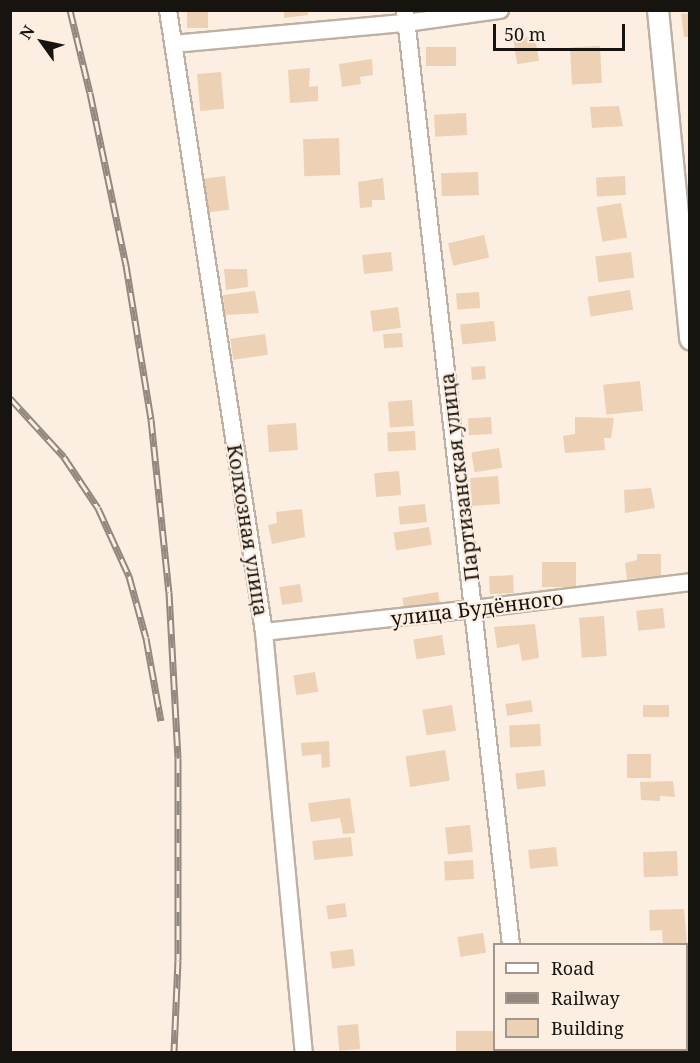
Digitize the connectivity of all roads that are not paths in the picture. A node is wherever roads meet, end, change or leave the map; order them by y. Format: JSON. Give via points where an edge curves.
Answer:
{"nodes":[{"id":1,"x":168,"y":10,"type":"edge"},
{"id":2,"x":500,"y":10,"type":"edge"},
{"id":3,"x":657,"y":10,"type":"edge"},
{"id":4,"x":405,"y":17,"type":"edge"},
{"id":5,"x":173,"y":44,"type":"junction"},
{"id":6,"x":690,"y":339,"type":"edge"},
{"id":7,"x":690,"y":582,"type":"edge"},
{"id":8,"x":474,"y":609,"type":"junction"},
{"id":9,"x":264,"y":632,"type":"junction"},
{"id":10,"x":511,"y":943,"type":"edge"},
{"id":11,"x":304,"y":1053,"type":"edge"}],
"edges":[{"from":1,"to":5,"type":"street","name":"Колхозная улица"},
{"from":2,"to":4,"type":"street"},
{"from":3,"to":6,"type":"street"},
{"from":4,"to":5,"type":"street"},
{"from":4,"to":8,"type":"street","name":"Партизанская улица"},
{"from":5,"to":9,"type":"street","name":"Колхозная улица"},
{"from":7,"to":8,"type":"street","name":"улица Будённого"},
{"from":8,"to":9,"type":"street","name":"улица Будённого"},
{"from":8,"to":10,"type":"street","name":"Партизанская улица"},
{"from":9,"to":11,"type":"street","name":"Колхозная улица"}]}
